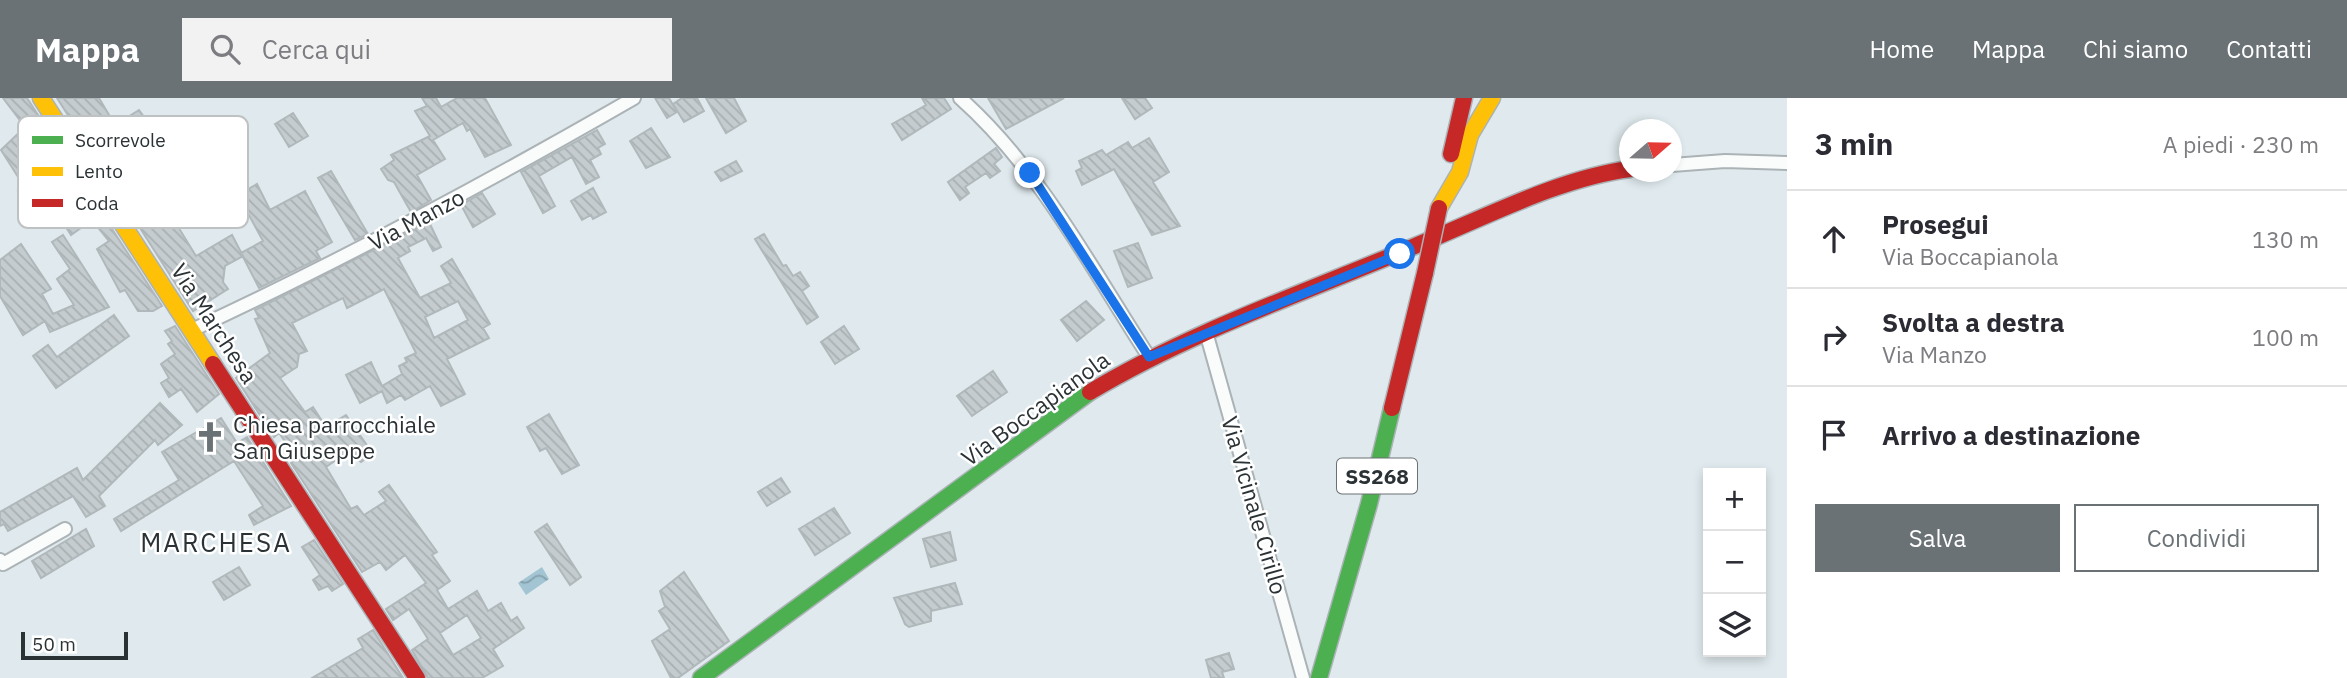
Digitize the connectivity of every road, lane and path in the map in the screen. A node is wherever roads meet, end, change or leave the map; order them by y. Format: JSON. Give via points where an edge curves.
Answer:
{"nodes":[{"id":1,"x":41,"y":98,"type":"edge"},
{"id":2,"x":634,"y":98,"type":"edge"},
{"id":3,"x":960,"y":98,"type":"edge"},
{"id":4,"x":1464,"y":98,"type":"edge"},
{"id":5,"x":1492,"y":98,"type":"edge"},
{"id":6,"x":53,"y":116,"type":"edge"},
{"id":7,"x":1682,"y":163,"type":"edge"},
{"id":8,"x":1787,"y":163,"type":"edge"},
{"id":9,"x":1619,"y":170,"type":"edge"},
{"id":10,"x":1439,"y":208,"type":"junction"},
{"id":11,"x":126,"y":228,"type":"edge"},
{"id":12,"x":192,"y":330,"type":"junction"},
{"id":13,"x":1206,"y":332,"type":"junction"},
{"id":14,"x":1149,"y":357,"type":"junction"},
{"id":15,"x":65,"y":529,"type":"dead end"},
{"id":16,"x":0,"y":560,"type":"edge"},
{"id":17,"x":417,"y":678,"type":"edge"},
{"id":18,"x":701,"y":678,"type":"edge"},
{"id":19,"x":1303,"y":678,"type":"edge"},
{"id":20,"x":1319,"y":678,"type":"edge"}],
"edges":[{"from":1,"to":6,"type":"main road","name":"Via Marchesa"},
{"from":2,"to":12,"type":"street","name":"Via Manzo","via":[[418,218]]},
{"from":3,"to":14,"type":"street","via":[[994,128],[1030,173]]},
{"from":4,"to":10,"type":"main road","number":"SS268"},
{"from":5,"to":10,"type":"main road","via":[[1470,135],[1460,172]]},
{"from":7,"to":8,"type":"street"},
{"from":9,"to":13,"type":"main road","name":"Via Boccapianola","via":[[1525,201]]},
{"from":10,"to":20,"type":"main road","number":"SS268","bridge":true,"via":[[1366,517]]},
{"from":11,"to":12,"type":"main road","name":"Via Marchesa"},
{"from":12,"to":17,"type":"main road","name":"Via Marchesa"},
{"from":13,"to":14,"type":"main road","name":"Via Boccapianola"},
{"from":13,"to":19,"type":"street","name":"Via Vicinale Cirillo"},
{"from":14,"to":18,"type":"main road","name":"Via Boccapianola","via":[[1090,391]]},
{"from":15,"to":16,"type":"street","via":[[3,564]]}]}
